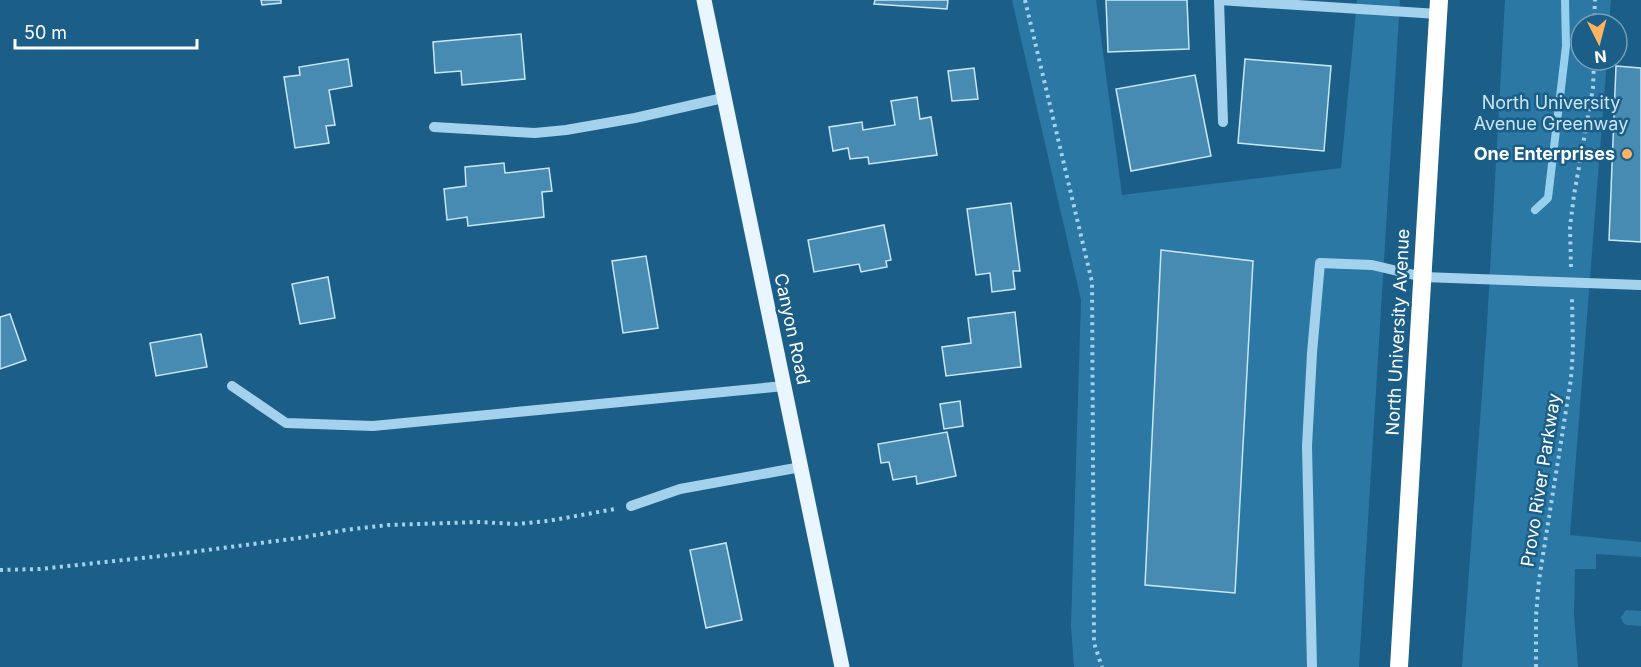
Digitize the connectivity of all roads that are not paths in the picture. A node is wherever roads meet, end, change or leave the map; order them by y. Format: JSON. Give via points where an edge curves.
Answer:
{"nodes":[{"id":1,"x":704,"y":0,"type":"edge"},
{"id":2,"x":1219,"y":0,"type":"edge"},
{"id":3,"x":1439,"y":7,"type":"edge"},
{"id":4,"x":723,"y":98,"type":"junction"},
{"id":5,"x":1223,"y":122,"type":"dead end"},
{"id":6,"x":434,"y":128,"type":"dead end"},
{"id":7,"x":1423,"y":277,"type":"junction"},
{"id":8,"x":1641,"y":285,"type":"edge"},
{"id":9,"x":232,"y":386,"type":"dead end"},
{"id":10,"x":784,"y":386,"type":"junction"},
{"id":11,"x":801,"y":467,"type":"junction"},
{"id":12,"x":631,"y":506,"type":"road end"},
{"id":13,"x":842,"y":667,"type":"edge"},
{"id":14,"x":1312,"y":667,"type":"edge"},
{"id":15,"x":1399,"y":667,"type":"edge"}],
"edges":[{"from":1,"to":4,"type":"main road","name":"Canyon Road"},
{"from":2,"to":3,"type":"street"},
{"from":2,"to":5,"type":"street"},
{"from":3,"to":7,"type":"highway","name":"North University Avenue"},
{"from":4,"to":6,"type":"street","via":[[566,130],[535,133]]},
{"from":4,"to":10,"type":"main road","name":"Canyon Road"},
{"from":7,"to":8,"type":"street"},
{"from":7,"to":14,"type":"street","via":[[1372,266],[1320,263],[1307,446]]},
{"from":7,"to":15,"type":"highway","name":"North University Avenue"},
{"from":9,"to":10,"type":"street","via":[[286,423],[373,426]]},
{"from":10,"to":11,"type":"main road","name":"Canyon Road"},
{"from":11,"to":12,"type":"street","via":[[680,489]]},
{"from":11,"to":13,"type":"main road","name":"Canyon Road"}]}
